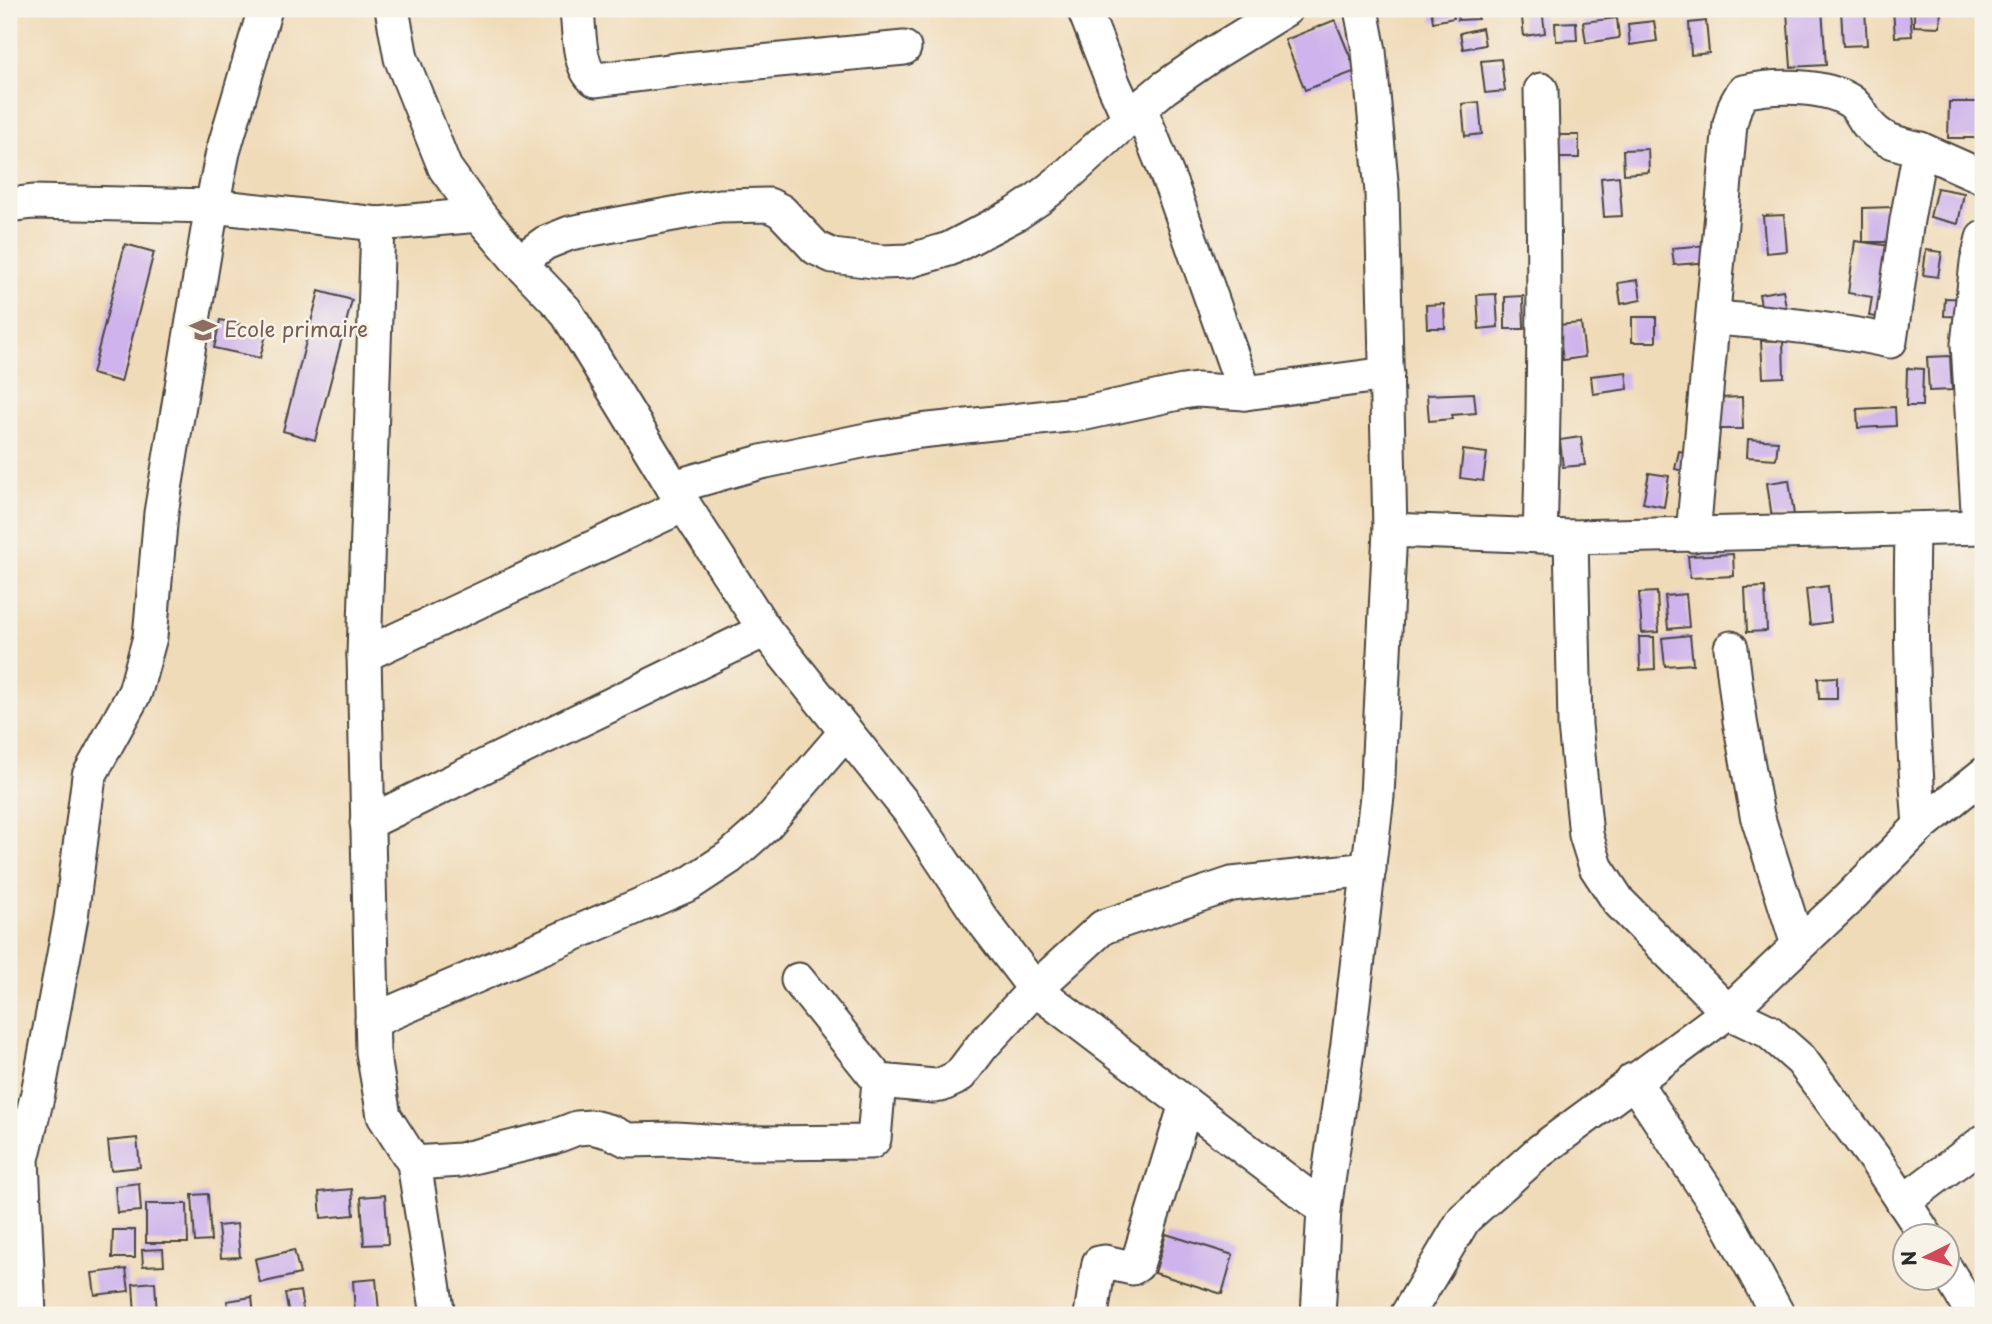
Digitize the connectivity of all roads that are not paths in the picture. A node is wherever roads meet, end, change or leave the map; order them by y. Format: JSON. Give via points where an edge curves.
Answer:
{"nodes":[{"id":1,"x":265,"y":9,"type":"edge"},
{"id":2,"x":392,"y":9,"type":"edge"},
{"id":3,"x":577,"y":9,"type":"edge"},
{"id":4,"x":1084,"y":9,"type":"edge"},
{"id":5,"x":1286,"y":9,"type":"edge"},
{"id":6,"x":1362,"y":9,"type":"edge"},
{"id":7,"x":904,"y":48,"type":"dead end"},
{"id":8,"x":1541,"y":90,"type":"dead end"},
{"id":9,"x":1135,"y":113,"type":"junction"},
{"id":10,"x":1920,"y":149,"type":"junction"},
{"id":11,"x":1983,"y":177,"type":"edge"},
{"id":12,"x":9,"y":205,"type":"edge"},
{"id":13,"x":212,"y":206,"type":"junction"},
{"id":14,"x":479,"y":215,"type":"junction"},
{"id":15,"x":378,"y":224,"type":"junction"},
{"id":16,"x":1983,"y":238,"type":"edge"},
{"id":17,"x":519,"y":262,"type":"junction"},
{"id":18,"x":1714,"y":318,"type":"junction"},
{"id":19,"x":1387,"y":374,"type":"junction"},
{"id":20,"x":1245,"y":393,"type":"junction"},
{"id":21,"x":678,"y":496,"type":"junction"},
{"id":22,"x":1981,"y":527,"type":"edge"},
{"id":23,"x":1390,"y":530,"type":"junction"},
{"id":24,"x":1913,"y":530,"type":"junction"},
{"id":25,"x":1693,"y":535,"type":"junction"},
{"id":26,"x":1555,"y":536,"type":"junction"},
{"id":27,"x":765,"y":630,"type":"junction"},
{"id":28,"x":1731,"y":648,"type":"dead end"},
{"id":29,"x":364,"y":655,"type":"junction"},
{"id":30,"x":845,"y":733,"type":"junction"},
{"id":31,"x":1983,"y":775,"type":"edge"},
{"id":32,"x":367,"y":823,"type":"junction"},
{"id":33,"x":1920,"y":827,"type":"junction"},
{"id":34,"x":1368,"y":869,"type":"junction"},
{"id":35,"x":1798,"y":945,"type":"junction"},
{"id":36,"x":798,"y":980,"type":"dead end"},
{"id":37,"x":1034,"y":989,"type":"junction"},
{"id":38,"x":1728,"y":1012,"type":"junction"},
{"id":39,"x":372,"y":1021,"type":"junction"},
{"id":40,"x":1633,"y":1080,"type":"junction"},
{"id":41,"x":879,"y":1082,"type":"junction"},
{"id":42,"x":1186,"y":1104,"type":"junction"},
{"id":43,"x":1983,"y":1142,"type":"edge"},
{"id":44,"x":16,"y":1158,"type":"edge"},
{"id":45,"x":414,"y":1163,"type":"junction"},
{"id":46,"x":1903,"y":1202,"type":"junction"},
{"id":47,"x":1324,"y":1209,"type":"junction"},
{"id":48,"x":1916,"y":1222,"type":"edge"},
{"id":49,"x":17,"y":1247,"type":"edge"},
{"id":50,"x":1960,"y":1290,"type":"edge"},
{"id":51,"x":432,"y":1314,"type":"edge"},
{"id":52,"x":29,"y":1315,"type":"edge"},
{"id":53,"x":1090,"y":1315,"type":"edge"},
{"id":54,"x":1318,"y":1315,"type":"edge"},
{"id":55,"x":1407,"y":1315,"type":"edge"},
{"id":56,"x":1777,"y":1315,"type":"edge"},
{"id":57,"x":1975,"y":1315,"type":"edge"}],
"edges":[{"from":1,"to":13,"type":"street"},
{"from":2,"to":14,"type":"street","via":[[401,58],[445,168]]},
{"from":3,"to":7,"type":"street","via":[[584,63],[596,80]]},
{"from":4,"to":9,"type":"street","via":[[1114,85]]},
{"from":5,"to":9,"type":"street","via":[[1206,59]]},
{"from":6,"to":19,"type":"street","via":[[1382,192]]},
{"from":8,"to":26,"type":"street","via":[[1543,457]]},
{"from":9,"to":17,"type":"street","via":[[1016,215],[949,249],[908,261],[833,256],[816,248],[781,211],[769,205],[720,206],[570,233],[545,243]]},
{"from":9,"to":20,"type":"street","via":[[1173,190]]},
{"from":10,"to":11,"type":"street"},
{"from":10,"to":18,"type":"street","via":[[1891,341],[1805,326]]},
{"from":10,"to":18,"type":"street","via":[[1885,140],[1853,103],[1838,95],[1772,87],[1743,92],[1730,124]]},
{"from":12,"to":13,"type":"street"},
{"from":13,"to":15,"type":"street"},
{"from":13,"to":44,"type":"street","via":[[161,513],[150,637],[135,692],[89,776],[71,917],[38,1093]]},
{"from":14,"to":15,"type":"street"},
{"from":14,"to":17,"type":"street"},
{"from":15,"to":29,"type":"street"},
{"from":16,"to":22,"type":"street","via":[[1968,344]]},
{"from":17,"to":21,"type":"street","via":[[565,310]]},
{"from":18,"to":25,"type":"street"},
{"from":19,"to":20,"type":"street"},
{"from":19,"to":23,"type":"street"},
{"from":20,"to":21,"type":"street","via":[[1197,390],[1086,413],[871,439],[761,462]]},
{"from":21,"to":27,"type":"street"},
{"from":21,"to":29,"type":"street"},
{"from":22,"to":24,"type":"street"},
{"from":23,"to":26,"type":"street"},
{"from":23,"to":34,"type":"street","via":[[1377,796]]},
{"from":24,"to":25,"type":"street"},
{"from":24,"to":33,"type":"street","via":[[1912,641]]},
{"from":25,"to":26,"type":"street"},
{"from":26,"to":38,"type":"street","via":[[1586,835],[1596,867],[1619,902]]},
{"from":27,"to":30,"type":"street"},
{"from":27,"to":32,"type":"street"},
{"from":28,"to":35,"type":"street","via":[[1757,815]]},
{"from":29,"to":32,"type":"street"},
{"from":30,"to":37,"type":"street","via":[[910,812]]},
{"from":30,"to":39,"type":"street","via":[[765,826],[689,884]]},
{"from":31,"to":33,"type":"street"},
{"from":32,"to":39,"type":"street"},
{"from":33,"to":35,"type":"street"},
{"from":34,"to":37,"type":"street","via":[[1231,884],[1103,927]]},
{"from":34,"to":47,"type":"street"},
{"from":35,"to":38,"type":"street"},
{"from":36,"to":41,"type":"street"},
{"from":37,"to":41,"type":"street","via":[[954,1079],[934,1086]]},
{"from":37,"to":42,"type":"street"},
{"from":38,"to":40,"type":"street"},
{"from":38,"to":46,"type":"street","via":[[1768,1031],[1801,1060]]},
{"from":39,"to":45,"type":"street","via":[[384,1116]]},
{"from":40,"to":55,"type":"street","via":[[1540,1151],[1464,1219]]},
{"from":40,"to":56,"type":"street","via":[[1728,1223]]},
{"from":41,"to":45,"type":"street","via":[[871,1142],[627,1140],[592,1127],[460,1160]]},
{"from":42,"to":47,"type":"street"},
{"from":42,"to":53,"type":"street","via":[[1137,1265],[1099,1263]]},
{"from":43,"to":46,"type":"street"},
{"from":44,"to":49,"type":"street"},
{"from":45,"to":51,"type":"street"},
{"from":46,"to":48,"type":"street"},
{"from":47,"to":54,"type":"street"},
{"from":49,"to":52,"type":"street"},
{"from":50,"to":57,"type":"street"}]}
